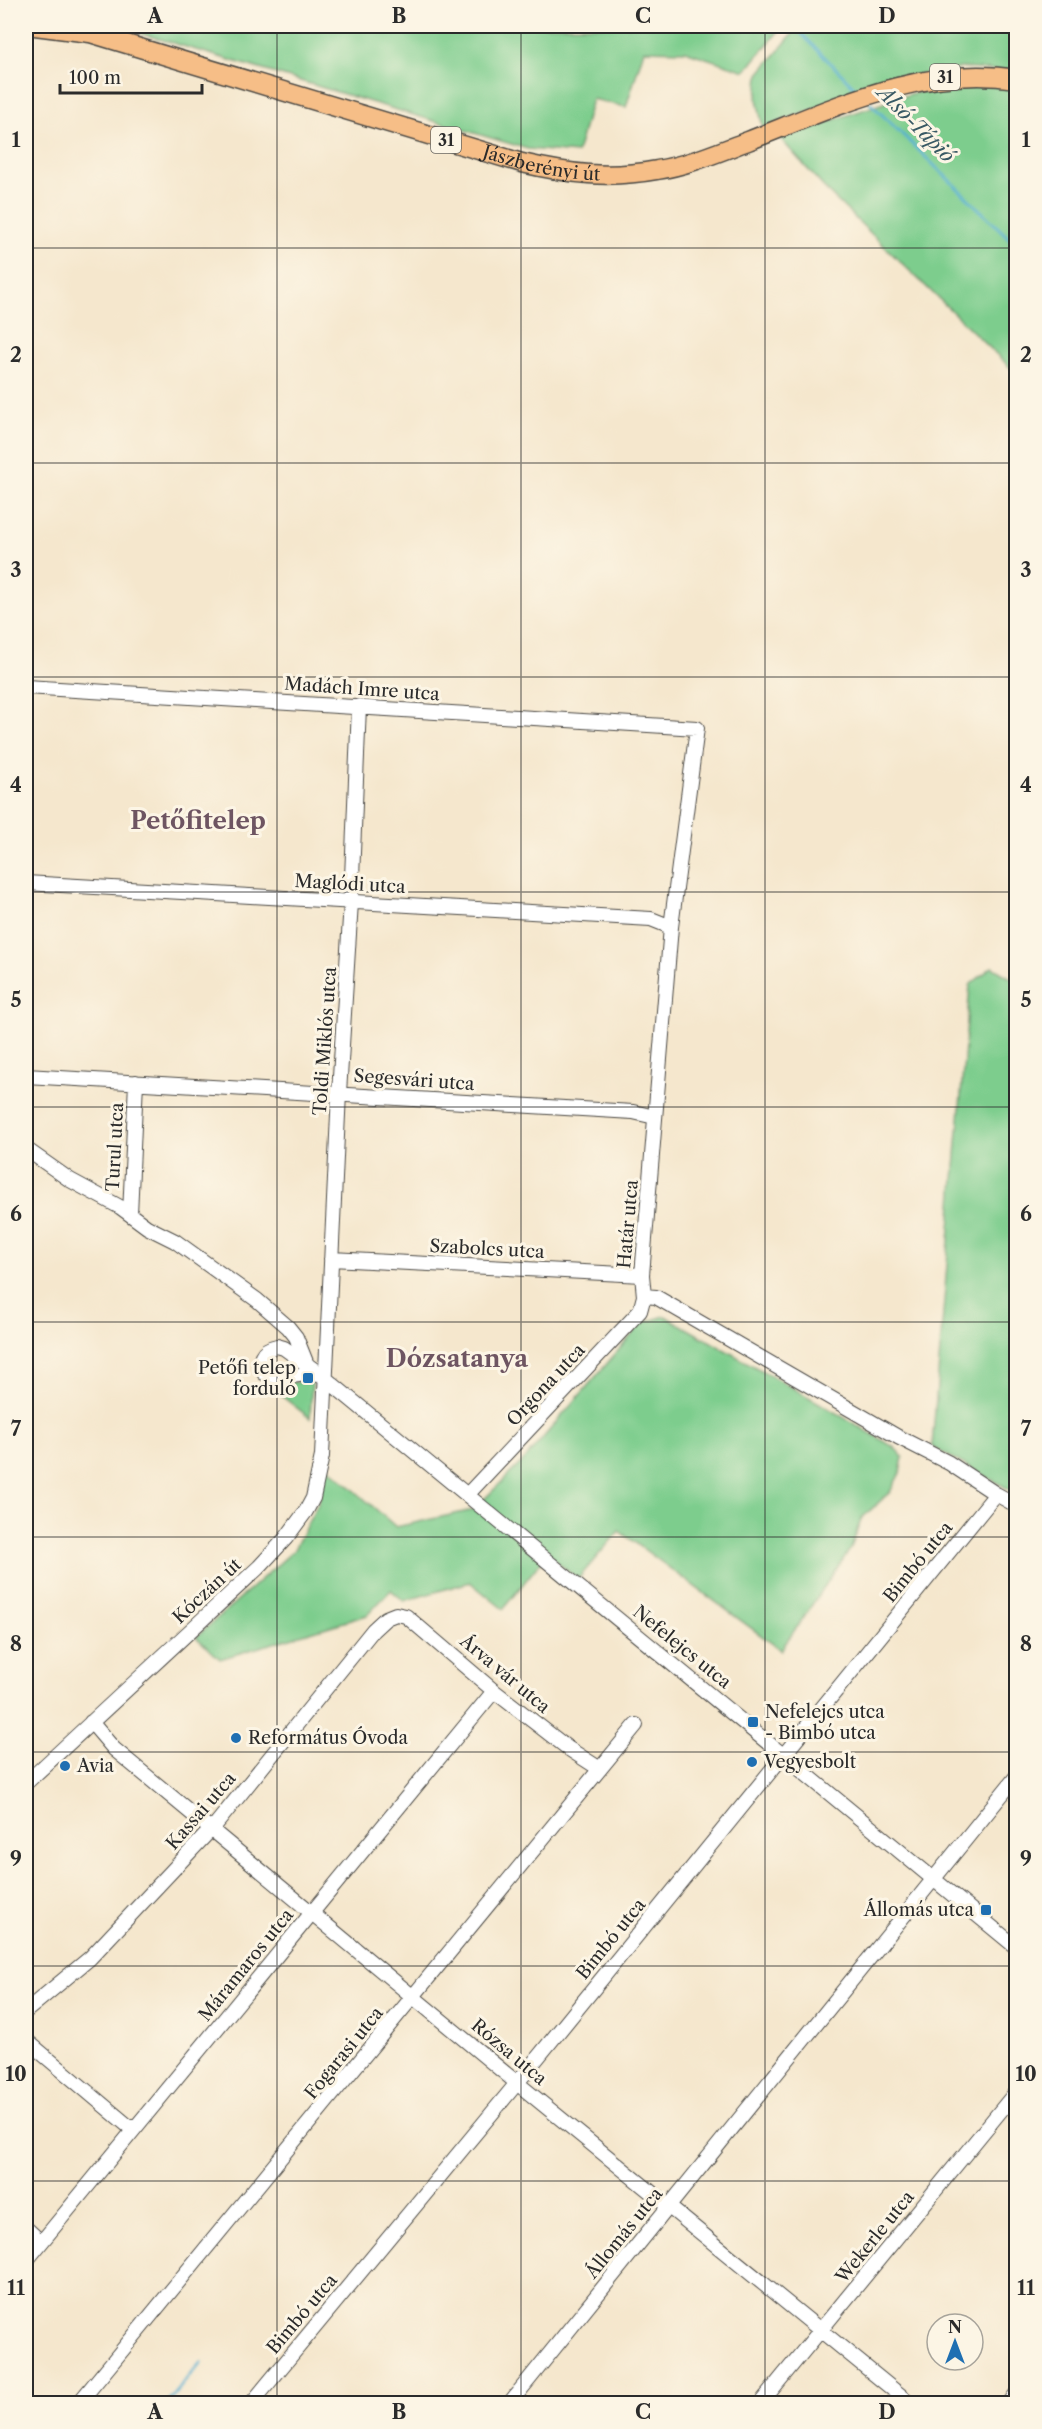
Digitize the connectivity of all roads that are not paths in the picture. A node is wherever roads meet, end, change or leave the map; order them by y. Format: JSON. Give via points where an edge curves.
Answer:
{"nodes":[{"id":1,"x":35,"y":26,"type":"edge"},
{"id":2,"x":1017,"y":80,"type":"edge"},
{"id":3,"x":26,"y":687,"type":"edge"},
{"id":4,"x":359,"y":706,"type":"junction"},
{"id":5,"x":697,"y":728,"type":"joint"},
{"id":6,"x":26,"y":883,"type":"edge"},
{"id":7,"x":351,"y":902,"type":"junction"},
{"id":8,"x":671,"y":927,"type":"junction"},
{"id":9,"x":26,"y":1076,"type":"edge"},
{"id":10,"x":136,"y":1082,"type":"junction"},
{"id":11,"x":339,"y":1093,"type":"junction"},
{"id":12,"x":655,"y":1117,"type":"junction"},
{"id":13,"x":26,"y":1149,"type":"edge"},
{"id":14,"x":130,"y":1214,"type":"junction"},
{"id":15,"x":331,"y":1259,"type":"junction"},
{"id":16,"x":642,"y":1275,"type":"junction"},
{"id":17,"x":644,"y":1296,"type":"junction"},
{"id":18,"x":318,"y":1373,"type":"junction"},
{"id":19,"x":996,"y":1494,"type":"junction"},
{"id":20,"x":468,"y":1495,"type":"junction"},
{"id":21,"x":1017,"y":1505,"type":"edge"},
{"id":22,"x":386,"y":1618,"type":"joint"},
{"id":23,"x":494,"y":1691,"type":"junction"},
{"id":24,"x":91,"y":1722,"type":"junction"},
{"id":25,"x":636,"y":1725,"type":"dead end"},
{"id":26,"x":784,"y":1754,"type":"junction"},
{"id":27,"x":600,"y":1769,"type":"junction"},
{"id":28,"x":1017,"y":1776,"type":"edge"},
{"id":29,"x":26,"y":1783,"type":"edge"},
{"id":30,"x":212,"y":1829,"type":"junction"},
{"id":31,"x":935,"y":1879,"type":"junction"},
{"id":32,"x":313,"y":1912,"type":"junction"},
{"id":33,"x":1017,"y":1947,"type":"edge"},
{"id":34,"x":413,"y":1997,"type":"junction"},
{"id":35,"x":26,"y":2011,"type":"edge"},
{"id":36,"x":26,"y":2040,"type":"edge"},
{"id":37,"x":517,"y":2083,"type":"junction"},
{"id":38,"x":1017,"y":2092,"type":"edge"},
{"id":39,"x":133,"y":2130,"type":"junction"},
{"id":40,"x":668,"y":2207,"type":"junction"},
{"id":41,"x":26,"y":2229,"type":"edge"},
{"id":42,"x":41,"y":2242,"type":"junction"},
{"id":43,"x":26,"y":2261,"type":"edge"},
{"id":44,"x":822,"y":2329,"type":"junction"},
{"id":45,"x":1017,"y":2394,"type":"edge"},
{"id":46,"x":78,"y":2403,"type":"edge"},
{"id":47,"x":251,"y":2403,"type":"edge"},
{"id":48,"x":509,"y":2403,"type":"edge"},
{"id":49,"x":760,"y":2403,"type":"edge"},
{"id":50,"x":911,"y":2403,"type":"edge"},
{"id":51,"x":1009,"y":2403,"type":"edge"}],
"edges":[{"from":1,"to":2,"type":"main road","name":"Jászberényi út","number":"31","via":[[90,33],[522,163],[591,176],[659,170],[697,161],[857,100],[946,77],[985,75]]},
{"from":3,"to":4,"type":"street","name":"Madách Imre utca"},
{"from":4,"to":5,"type":"street","name":"Madách Imre utca"},
{"from":4,"to":7,"type":"street","name":"Toldi Miklós utca"},
{"from":5,"to":8,"type":"street","name":"Határ utca"},
{"from":6,"to":7,"type":"street","name":"Maglódi utca"},
{"from":7,"to":8,"type":"street","name":"Maglódi utca","via":[[651,920]]},
{"from":7,"to":11,"type":"street","name":"Toldi Miklós utca"},
{"from":8,"to":12,"type":"street","name":"Határ utca"},
{"from":9,"to":10,"type":"street","name":"Segesvári utca"},
{"from":10,"to":11,"type":"street","name":"Segesvári utca"},
{"from":10,"to":14,"type":"street","name":"Turul utca"},
{"from":11,"to":12,"type":"street","name":"Segesvári utca","via":[[633,1112]]},
{"from":11,"to":15,"type":"street","name":"Toldi Miklós utca"},
{"from":12,"to":16,"type":"street","name":"Határ utca"},
{"from":13,"to":14,"type":"street"},
{"from":14,"to":18,"type":"street","via":[[257,1300],[288,1327],[304,1361]]},
{"from":15,"to":16,"type":"street","name":"Szabolcs utca"},
{"from":15,"to":18,"type":"street","name":"Toldi Miklós utca"},
{"from":16,"to":17,"type":"street","name":"Határ utca"},
{"from":17,"to":19,"type":"street","via":[[656,1297],[744,1346]]},
{"from":17,"to":20,"type":"street","name":"Orgona utca","via":[[640,1311]]},
{"from":18,"to":20,"type":"street","name":"Nefelejcs utca"},
{"from":18,"to":24,"type":"street","name":"Kóczán út","via":[[322,1456],[313,1498],[301,1518],[259,1567]]},
{"from":19,"to":21,"type":"street"},
{"from":19,"to":26,"type":"street","name":"Bimbó utca"},
{"from":20,"to":26,"type":"street","name":"Nefelejcs utca"},
{"from":22,"to":23,"type":"street","name":"Árva vár utca","via":[[406,1616]]},
{"from":22,"to":30,"type":"street","name":"Kassai utca"},
{"from":23,"to":27,"type":"street","name":"Árva vár utca"},
{"from":23,"to":32,"type":"street","name":"Máramaros utca"},
{"from":24,"to":29,"type":"street","name":"Kóczán út"},
{"from":24,"to":30,"type":"street","name":"Rózsa utca","via":[[114,1749]]},
{"from":25,"to":27,"type":"street","name":"Fogarasi utca"},
{"from":26,"to":31,"type":"street","name":"Nefelejcs utca"},
{"from":26,"to":37,"type":"street","name":"Bimbó utca"},
{"from":27,"to":34,"type":"street","name":"Fogarasi utca"},
{"from":28,"to":31,"type":"street","name":"Állomás utca"},
{"from":30,"to":32,"type":"street","name":"Rózsa utca"},
{"from":30,"to":35,"type":"street","name":"Kassai utca","via":[[90,1958]]},
{"from":31,"to":33,"type":"street","name":"Nefelejcs utca"},
{"from":31,"to":40,"type":"street","name":"Állomás utca"},
{"from":32,"to":34,"type":"street","name":"Rózsa utca"},
{"from":32,"to":39,"type":"street","name":"Máramaros utca"},
{"from":34,"to":37,"type":"street","name":"Rózsa utca"},
{"from":34,"to":46,"type":"street","name":"Fogarasi utca"},
{"from":36,"to":39,"type":"street"},
{"from":37,"to":40,"type":"street","name":"Rózsa utca"},
{"from":37,"to":47,"type":"street","name":"Bimbó utca"},
{"from":38,"to":44,"type":"street","name":"Wekerle utca"},
{"from":39,"to":42,"type":"street","name":"Máramaros utca"},
{"from":40,"to":44,"type":"street","name":"Rózsa utca"},
{"from":40,"to":48,"type":"street","name":"Állomás utca"},
{"from":41,"to":42,"type":"street"},
{"from":42,"to":43,"type":"street","name":"Máramaros utca"},
{"from":44,"to":49,"type":"street","name":"Wekerle utca"},
{"from":44,"to":50,"type":"street","name":"Rózsa utca"},
{"from":45,"to":51,"type":"street"}]}
